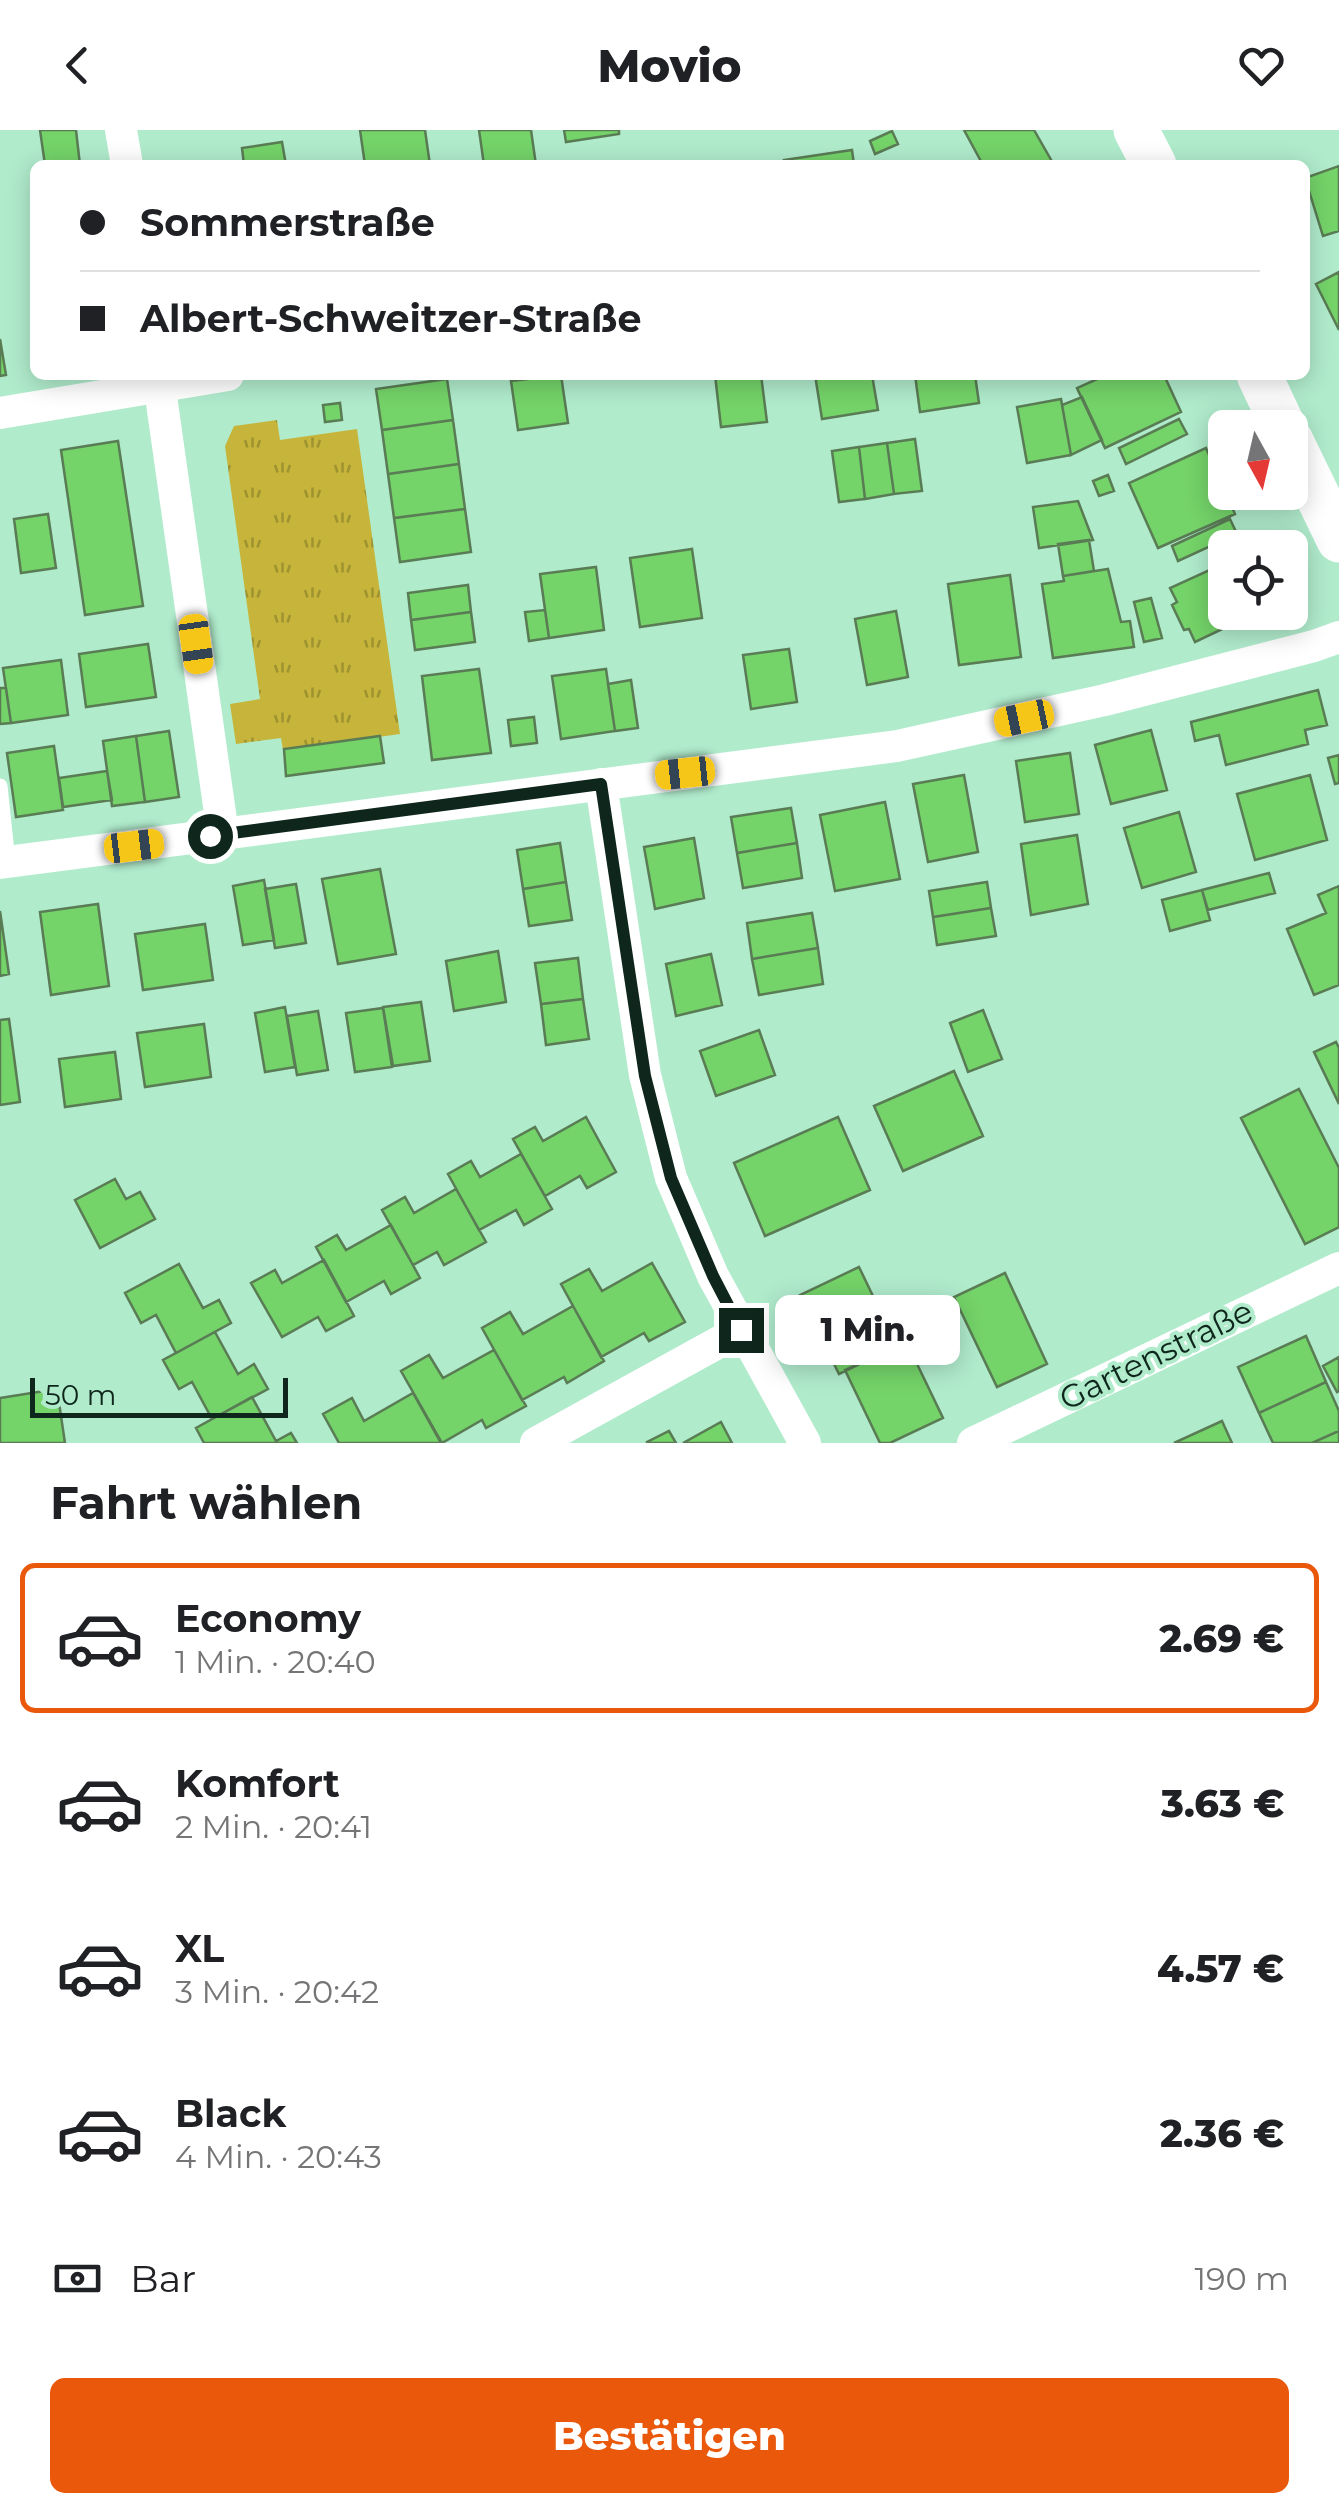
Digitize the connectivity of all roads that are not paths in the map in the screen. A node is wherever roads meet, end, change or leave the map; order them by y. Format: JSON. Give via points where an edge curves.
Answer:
{"nodes":[{"id":1,"x":121,"y":130,"type":"edge"},
{"id":2,"x":1136,"y":130,"type":"edge"},
{"id":3,"x":125,"y":160,"type":"edge"},
{"id":4,"x":1151,"y":160,"type":"edge"},
{"id":5,"x":1260,"y":380,"type":"edge"},
{"id":6,"x":159,"y":381,"type":"edge"},
{"id":7,"x":1275,"y":410,"type":"edge"},
{"id":8,"x":0,"y":414,"type":"edge"},
{"id":9,"x":1308,"y":476,"type":"edge"},
{"id":10,"x":1339,"y":540,"type":"edge"},
{"id":11,"x":1339,"y":636,"type":"edge"},
{"id":12,"x":601,"y":784,"type":"junction"},
{"id":13,"x":0,"y":786,"type":"edge"},
{"id":14,"x":224,"y":834,"type":"junction"},
{"id":15,"x":4,"y":863,"type":"edge"},
{"id":16,"x":1339,"y":1268,"type":"edge"},
{"id":17,"x":741,"y":1330,"type":"junction"},
{"id":18,"x":536,"y":1443,"type":"edge"},
{"id":19,"x":804,"y":1443,"type":"edge"},
{"id":20,"x":973,"y":1443,"type":"edge"}],
"edges":[{"from":1,"to":3,"type":"street"},
{"from":2,"to":4,"type":"main road"},
{"from":5,"to":7,"type":"main road"},
{"from":6,"to":8,"type":"street"},
{"from":6,"to":14,"type":"street"},
{"from":9,"to":10,"type":"main road"},
{"from":11,"to":12,"type":"street","via":[[1105,700],[897,746]]},
{"from":12,"to":14,"type":"street"},
{"from":12,"to":17,"type":"street","via":[[645,1076],[671,1178]]},
{"from":13,"to":15,"type":"lane"},
{"from":14,"to":15,"type":"street"},
{"from":16,"to":20,"type":"street","name":"Gartenstraße"},
{"from":17,"to":18,"type":"street"},
{"from":17,"to":19,"type":"street"}]}
